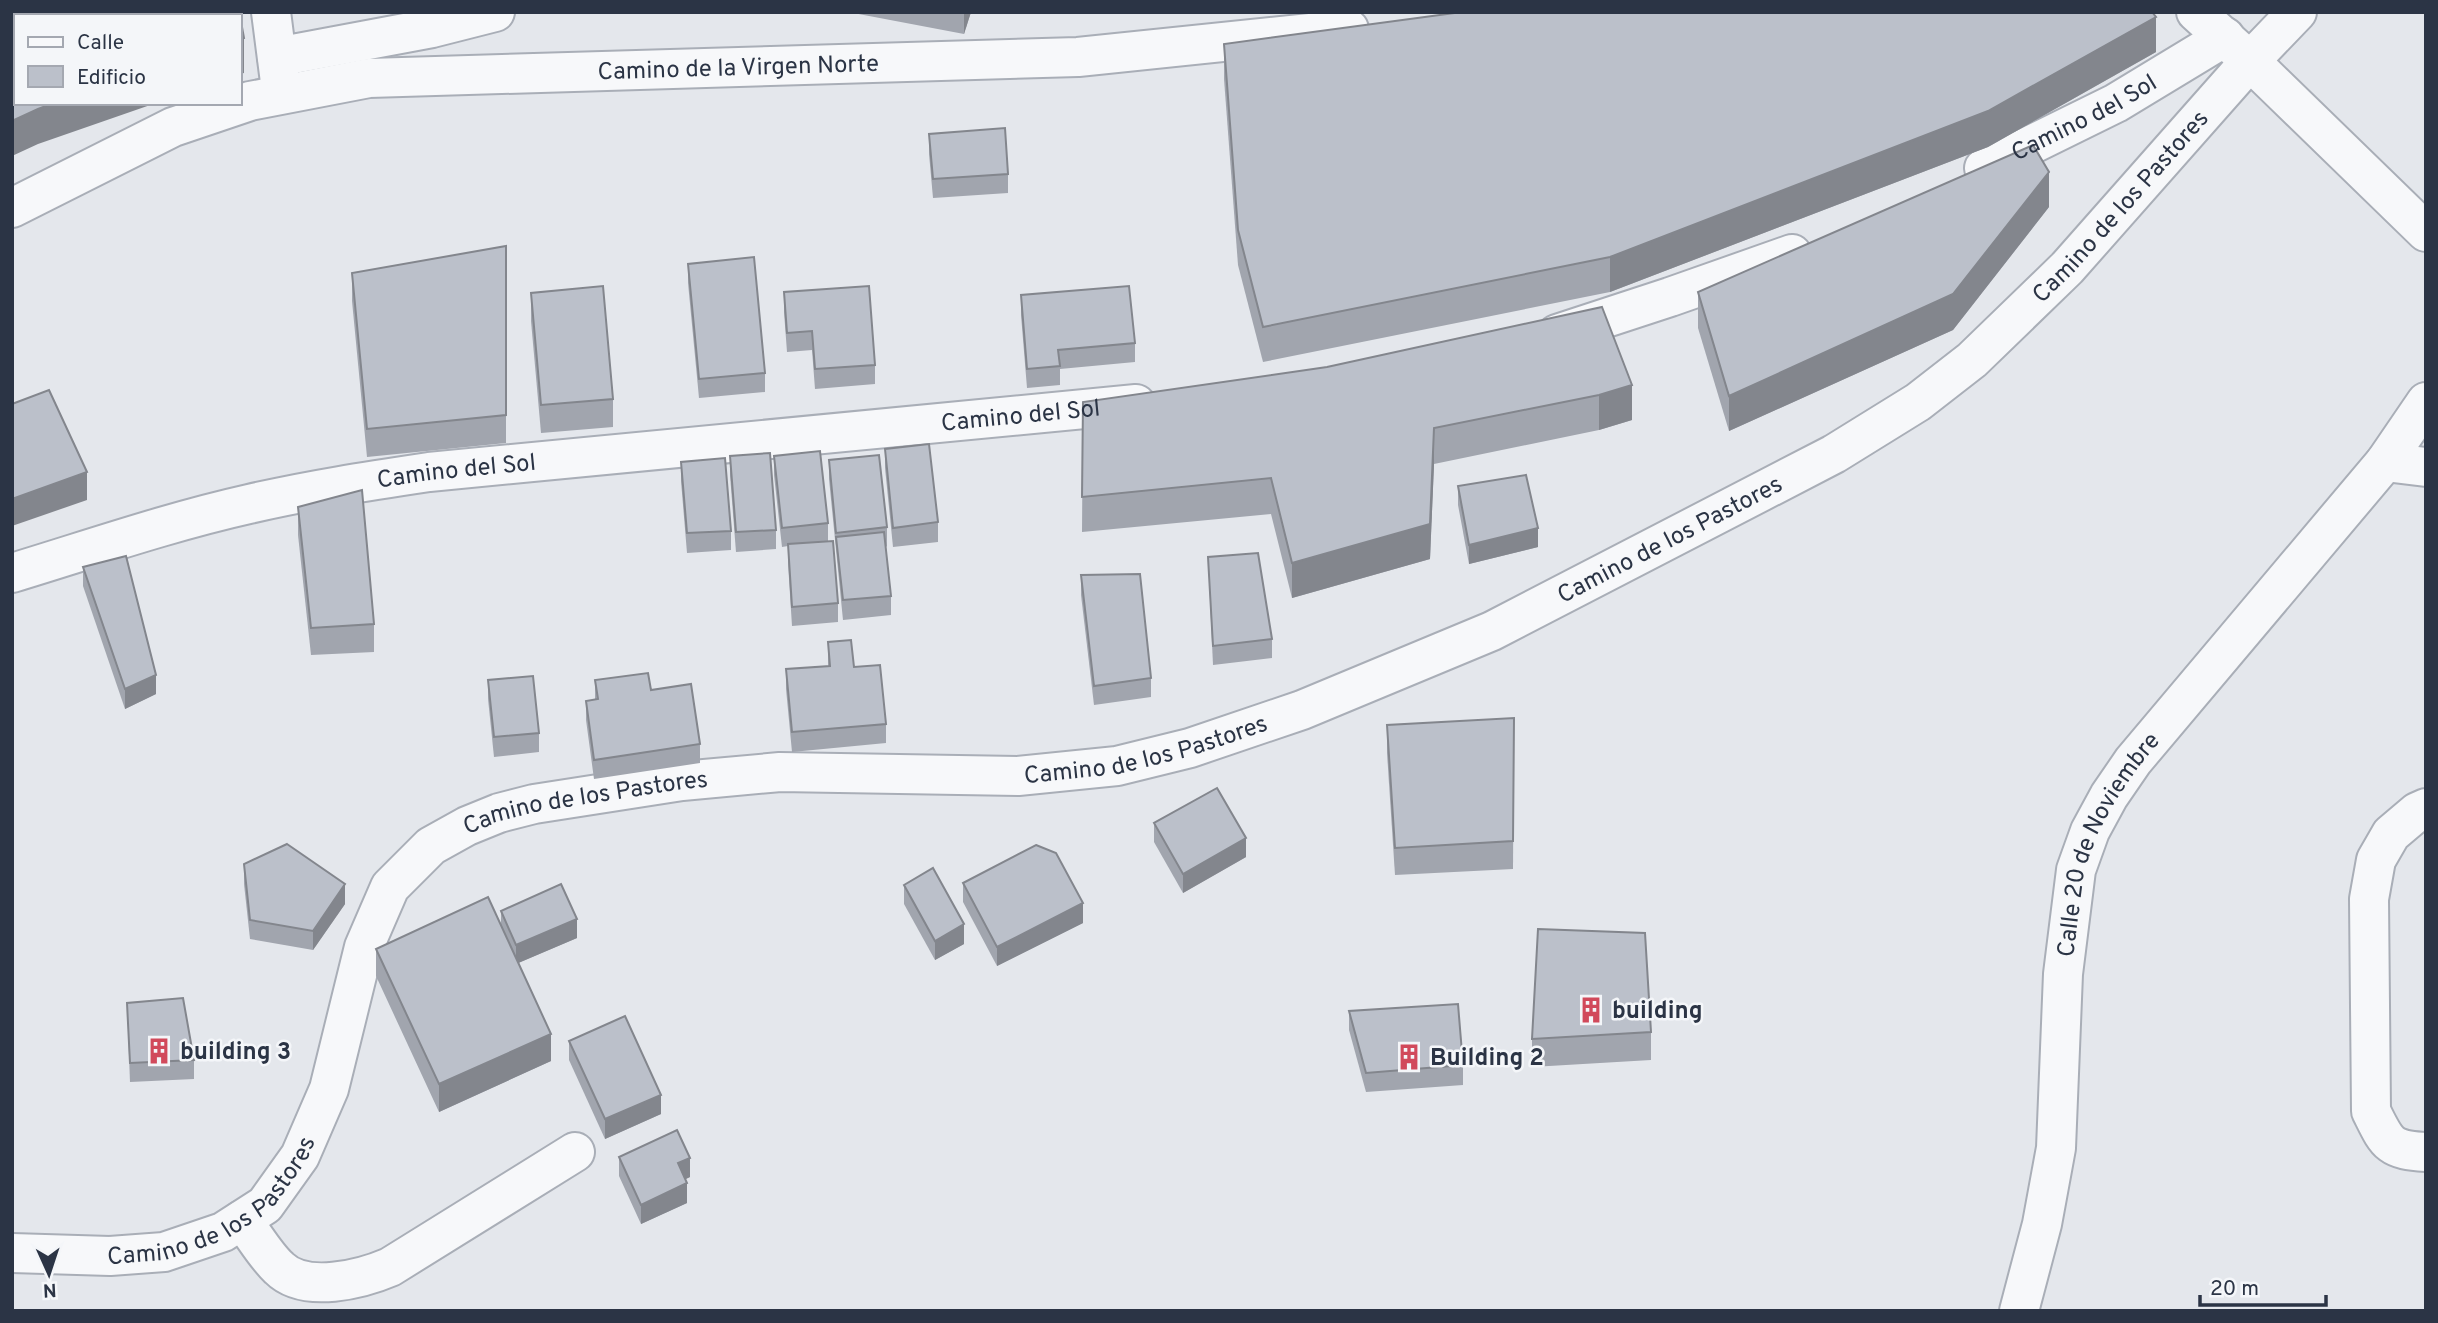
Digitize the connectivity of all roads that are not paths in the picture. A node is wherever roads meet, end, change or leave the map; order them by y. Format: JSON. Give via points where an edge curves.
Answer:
{"nodes":[{"id":1,"x":271,"y":12,"type":"edge"},
{"id":2,"x":495,"y":12,"type":"edge"},
{"id":3,"x":2196,"y":12,"type":"edge"},
{"id":4,"x":2297,"y":12,"type":"edge"},
{"id":5,"x":1388,"y":25,"type":"edge"},
{"id":6,"x":2237,"y":49,"type":"junction"},
{"id":7,"x":277,"y":57,"type":"junction"},
{"id":8,"x":282,"y":95,"type":"junction"},
{"id":9,"x":242,"y":104,"type":"edge"},
{"id":10,"x":238,"y":105,"type":"edge"},
{"id":11,"x":1948,"y":186,"type":"edge"},
{"id":12,"x":12,"y":208,"type":"edge"},
{"id":13,"x":2426,"y":232,"type":"edge"},
{"id":14,"x":1827,"y":239,"type":"edge"},
{"id":15,"x":1521,"y":343,"type":"edge"},
{"id":16,"x":1165,"y":401,"type":"edge"},
{"id":17,"x":2426,"y":402,"type":"edge"},
{"id":18,"x":2385,"y":462,"type":"junction"},
{"id":19,"x":2426,"y":467,"type":"edge"},
{"id":20,"x":12,"y":573,"type":"edge"},
{"id":21,"x":2426,"y":808,"type":"edge"},
{"id":22,"x":575,"y":1152,"type":"dead end"},
{"id":23,"x":2426,"y":1152,"type":"edge"},
{"id":24,"x":243,"y":1220,"type":"junction"},
{"id":25,"x":12,"y":1253,"type":"edge"},
{"id":26,"x":2019,"y":1311,"type":"edge"}],
"edges":[{"from":1,"to":7,"type":"street"},
{"from":2,"to":7,"type":"street"},
{"from":3,"to":6,"type":"street"},
{"from":4,"to":6,"type":"street","name":"Camino de los Pastores"},
{"from":5,"to":8,"type":"street","name":"Camino de la Virgen Norte","via":[[1078,57],[382,78]]},
{"from":6,"to":11,"type":"street","name":"Camino del Sol"},
{"from":6,"to":13,"type":"street"},
{"from":6,"to":24,"type":"street","name":"Camino de los Pastores","via":[[2067,268],[1972,360],[1918,402],[1834,454],[1492,631],[1302,710],[1191,748],[1117,766],[1018,776],[780,772],[682,781],[499,813],[431,846],[390,887],[364,947],[328,1089],[300,1156],[265,1205]]},
{"from":7,"to":8,"type":"street"},
{"from":8,"to":9,"type":"street","name":"Camino de la Virgen Norte"},
{"from":10,"to":12,"type":"street","name":"Camino de la Virgen Norte","via":[[173,127]]},
{"from":14,"to":15,"type":"street","via":[[1670,298]]},
{"from":16,"to":20,"type":"street","name":"Camino del Sol","via":[[346,484],[247,504]]},
{"from":17,"to":18,"type":"street","name":"Calle 20 de Noviembre"},
{"from":18,"to":19,"type":"street"},
{"from":18,"to":26,"type":"street","name":"Calle 20 de Noviembre","via":[[2133,761],[2090,831],[2076,870],[2063,975],[2056,1148]]},
{"from":21,"to":23,"type":"street","via":[[2391,834],[2376,860],[2369,900],[2371,1111],[2386,1142],[2405,1151]]},
{"from":22,"to":24,"type":"street","via":[[367,1277],[321,1282],[289,1275],[279,1269]]},
{"from":24,"to":25,"type":"street","name":"Camino de los Pastores","via":[[223,1233],[164,1252],[110,1256]]}]}
